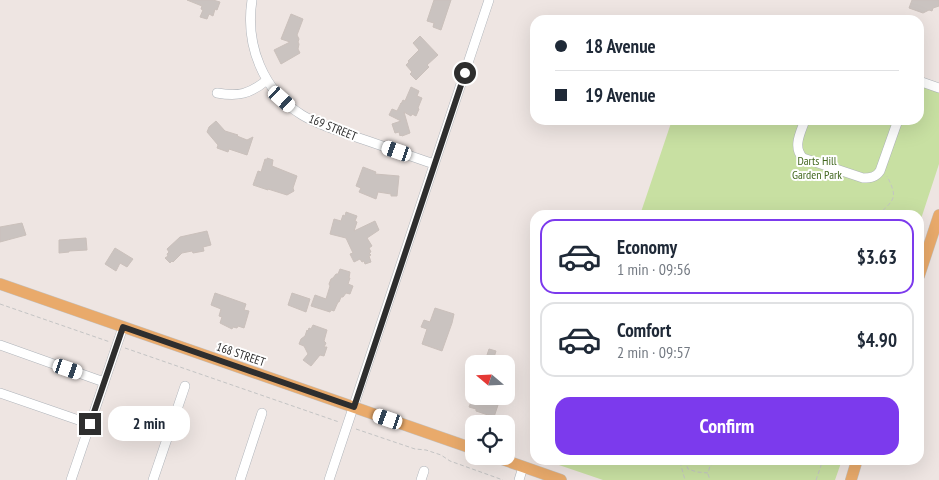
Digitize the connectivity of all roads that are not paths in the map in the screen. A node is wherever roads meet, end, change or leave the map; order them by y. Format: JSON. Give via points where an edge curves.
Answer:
{"nodes":[{"id":1,"x":252,"y":0,"type":"edge"},
{"id":2,"x":489,"y":0,"type":"edge"},
{"id":3,"x":267,"y":80,"type":"junction"},
{"id":4,"x":924,"y":83,"type":"edge"},
{"id":5,"x":939,"y":88,"type":"edge"},
{"id":6,"x":217,"y":93,"type":"dead end"},
{"id":7,"x":803,"y":125,"type":"edge"},
{"id":8,"x":896,"y":125,"type":"edge"},
{"id":9,"x":434,"y":164,"type":"junction"},
{"id":10,"x":939,"y":215,"type":"edge"},
{"id":11,"x":924,"y":261,"type":"edge"},
{"id":12,"x":0,"y":284,"type":"edge"},
{"id":13,"x":123,"y":327,"type":"junction"},
{"id":14,"x":0,"y":345,"type":"edge"},
{"id":15,"x":104,"y":382,"type":"junction"},
{"id":16,"x":185,"y":386,"type":"dead end"},
{"id":17,"x":0,"y":393,"type":"edge"},
{"id":18,"x":354,"y":407,"type":"junction"},
{"id":19,"x":262,"y":413,"type":"dead end"},
{"id":20,"x":90,"y":424,"type":"junction"},
{"id":21,"x":465,"y":446,"type":"edge"},
{"id":22,"x":515,"y":464,"type":"edge"},
{"id":23,"x":856,"y":465,"type":"edge"},
{"id":24,"x":523,"y":467,"type":"junction"},
{"id":25,"x":70,"y":480,"type":"edge"},
{"id":26,"x":153,"y":480,"type":"edge"},
{"id":27,"x":240,"y":480,"type":"edge"},
{"id":28,"x":329,"y":480,"type":"edge"},
{"id":29,"x":518,"y":480,"type":"edge"},
{"id":30,"x":561,"y":480,"type":"edge"},
{"id":31,"x":851,"y":480,"type":"edge"}],
"edges":[{"from":1,"to":3,"type":"street","name":"169 STREET","via":[[253,46]]},
{"from":2,"to":9,"type":"street"},
{"from":3,"to":6,"type":"street","via":[[245,94]]},
{"from":3,"to":9,"type":"street","name":"169 STREET","via":[[292,108],[312,121]]},
{"from":4,"to":5,"type":"street"},
{"from":7,"to":8,"type":"street","via":[[798,140],[803,158],[870,178],[880,170]]},
{"from":9,"to":18,"type":"street"},
{"from":10,"to":11,"type":"main road"},
{"from":12,"to":13,"type":"main road","name":"168 STREET"},
{"from":13,"to":15,"type":"street"},
{"from":13,"to":18,"type":"main road","name":"168 STREET"},
{"from":14,"to":15,"type":"street"},
{"from":15,"to":20,"type":"street"},
{"from":16,"to":26,"type":"street"},
{"from":17,"to":20,"type":"street"},
{"from":18,"to":21,"type":"main road","name":"168 STREET"},
{"from":18,"to":28,"type":"street"},
{"from":19,"to":27,"type":"street"},
{"from":20,"to":25,"type":"street"},
{"from":22,"to":24,"type":"main road"},
{"from":23,"to":31,"type":"main road"},
{"from":24,"to":29,"type":"street"},
{"from":24,"to":30,"type":"main road"}]}
